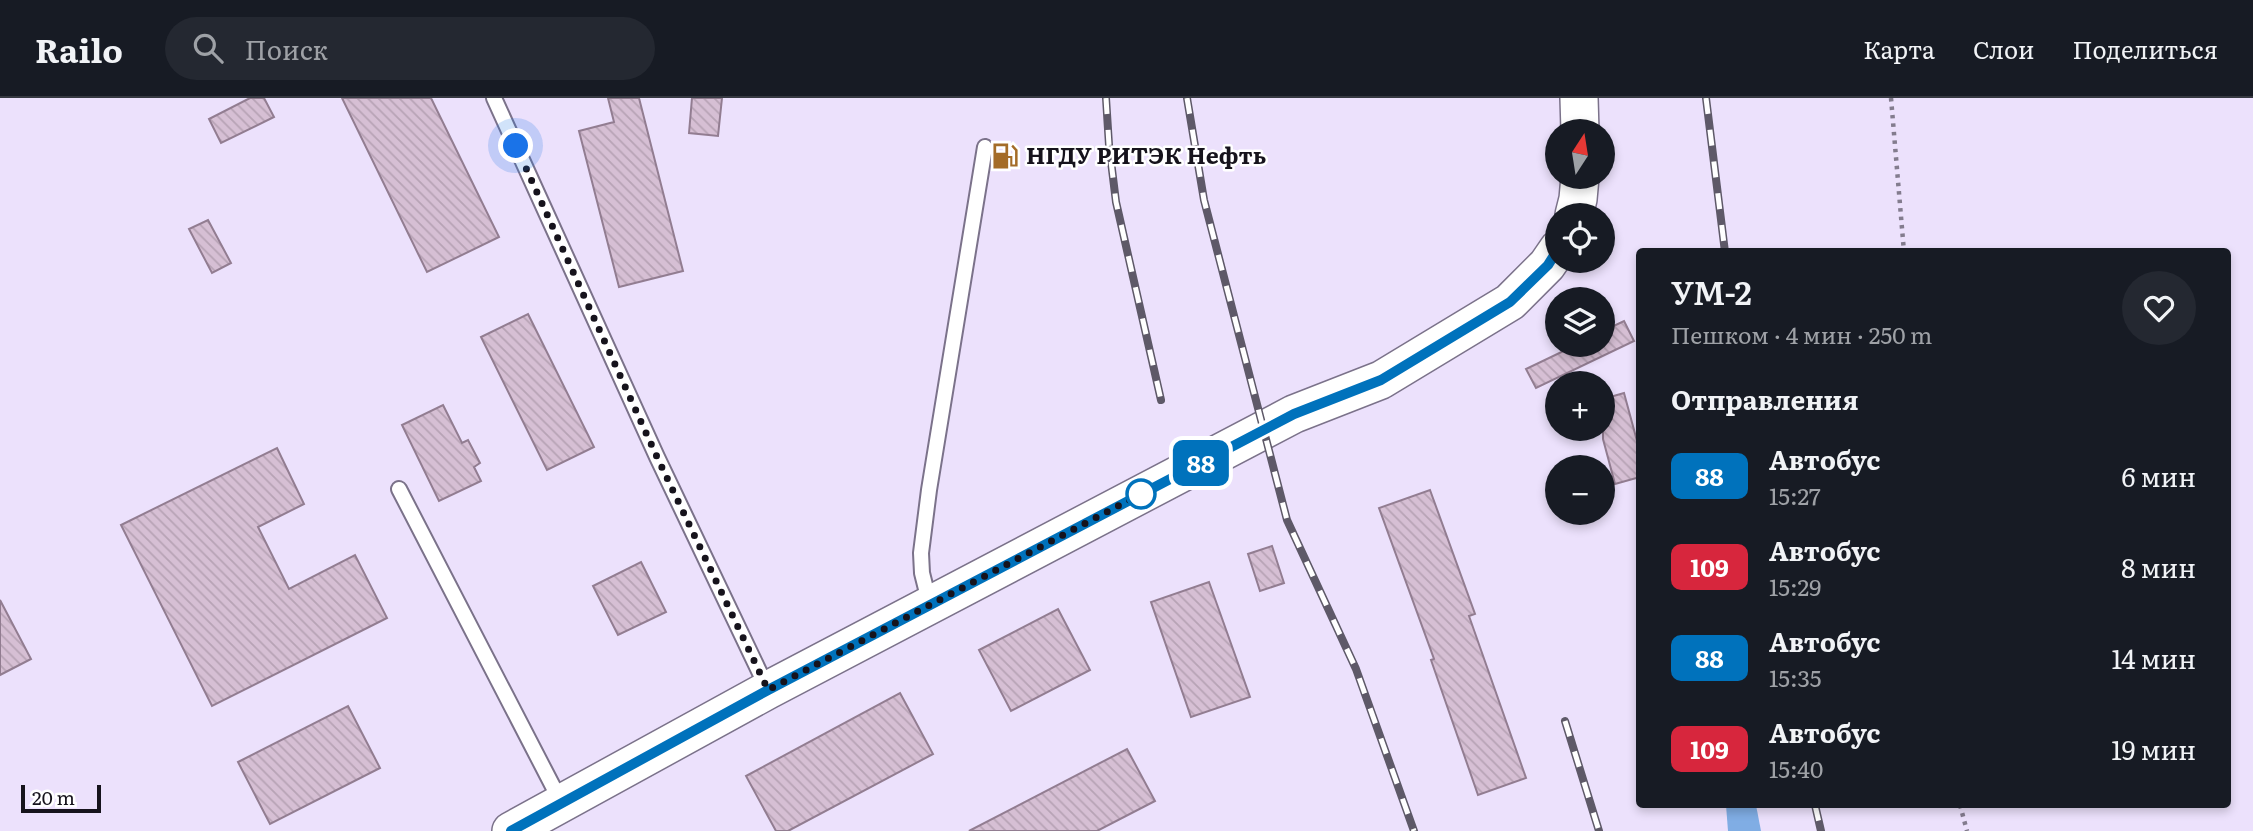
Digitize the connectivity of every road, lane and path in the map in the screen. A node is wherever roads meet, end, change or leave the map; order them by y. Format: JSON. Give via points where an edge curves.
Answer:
{"nodes":[{"id":1,"x":494,"y":98,"type":"edge"},
{"id":2,"x":1579,"y":98,"type":"edge"},
{"id":3,"x":1891,"y":98,"type":"edge"},
{"id":4,"x":1580,"y":119,"type":"edge"},
{"id":5,"x":985,"y":147,"type":"dead end"},
{"id":6,"x":1904,"y":248,"type":"edge"},
{"id":7,"x":1545,"y":268,"type":"edge"},
{"id":8,"x":400,"y":489,"type":"dead end"},
{"id":9,"x":930,"y":605,"type":"junction"},
{"id":10,"x":768,"y":690,"type":"junction"},
{"id":11,"x":562,"y":803,"type":"junction"},
{"id":12,"x":1961,"y":808,"type":"edge"},
{"id":13,"x":511,"y":831,"type":"edge"},
{"id":14,"x":1966,"y":831,"type":"edge"}],
"edges":[{"from":1,"to":10,"type":"lane"},
{"from":2,"to":4,"type":"street"},
{"from":3,"to":6,"type":"path"},
{"from":5,"to":9,"type":"lane","via":[[921,553]]},
{"from":7,"to":9,"type":"street","via":[[1510,302],[1381,380],[1294,414]]},
{"from":8,"to":11,"type":"lane"},
{"from":9,"to":10,"type":"street"},
{"from":10,"to":11,"type":"street"},
{"from":11,"to":13,"type":"street"},
{"from":12,"to":14,"type":"path"}]}
